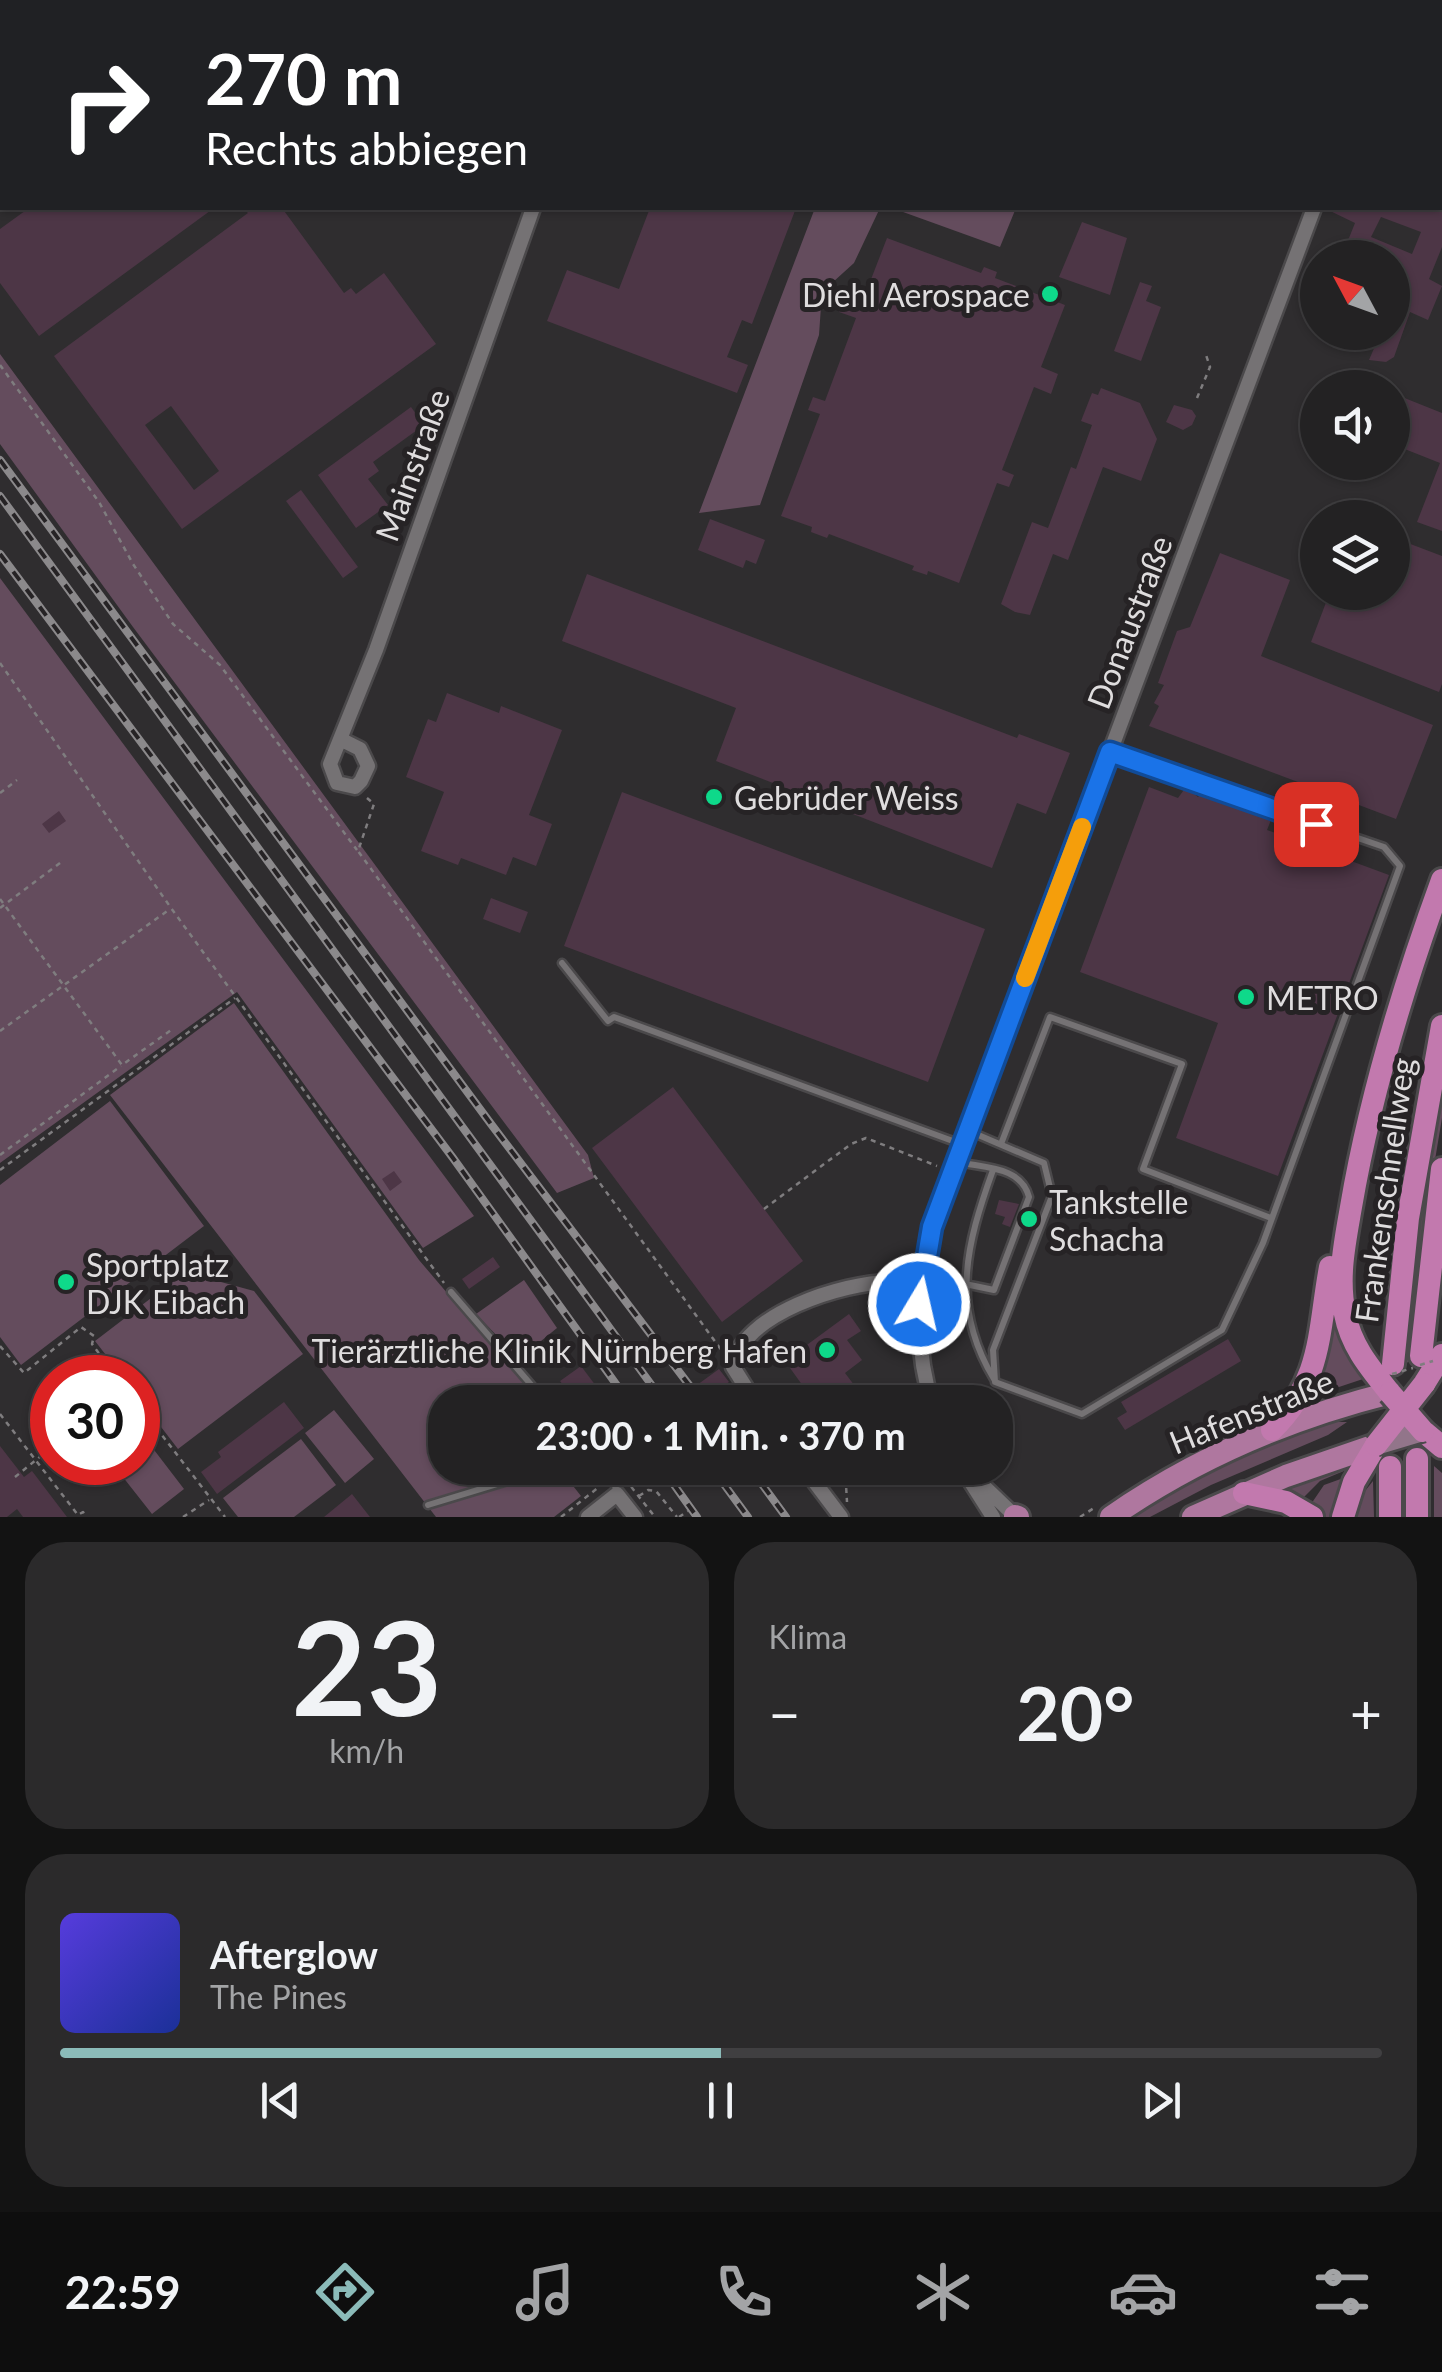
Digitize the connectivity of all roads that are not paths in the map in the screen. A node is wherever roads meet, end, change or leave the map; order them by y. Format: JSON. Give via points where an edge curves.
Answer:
{"nodes":[{"id":1,"x":532,"y":210,"type":"edge"},
{"id":2,"x":1313,"y":210,"type":"edge"},
{"id":3,"x":342,"y":740,"type":"junction"},
{"id":4,"x":1110,"y":752,"type":"junction"},
{"id":5,"x":1442,"y":880,"type":"edge"},
{"id":6,"x":562,"y":962,"type":"dead end"},
{"id":7,"x":1442,"y":1026,"type":"edge"},
{"id":8,"x":965,"y":1138,"type":"junction"},
{"id":9,"x":1001,"y":1144,"type":"junction"},
{"id":10,"x":954,"y":1167,"type":"junction"},
{"id":11,"x":1442,"y":1168,"type":"edge"},
{"id":12,"x":993,"y":1170,"type":"junction"},
{"id":13,"x":1354,"y":1187,"type":"junction"},
{"id":14,"x":1271,"y":1218,"type":"junction"},
{"id":15,"x":965,"y":1284,"type":"junction"},
{"id":16,"x":921,"y":1286,"type":"junction"},
{"id":17,"x":450,"y":1292,"type":"road end"},
{"id":18,"x":1432,"y":1357,"type":"edge"},
{"id":19,"x":995,"y":1382,"type":"junction"},
{"id":20,"x":531,"y":1385,"type":"edge"},
{"id":21,"x":745,"y":1385,"type":"edge"},
{"id":22,"x":928,"y":1385,"type":"edge"},
{"id":23,"x":1392,"y":1386,"type":"junction"},
{"id":24,"x":1272,"y":1430,"type":"junction"},
{"id":25,"x":1423,"y":1431,"type":"junction"},
{"id":26,"x":1376,"y":1445,"type":"junction"},
{"id":27,"x":1442,"y":1447,"type":"edge"},
{"id":28,"x":1417,"y":1459,"type":"dead end"},
{"id":29,"x":1390,"y":1466,"type":"dead end"},
{"id":30,"x":494,"y":1485,"type":"edge"},
{"id":31,"x":615,"y":1485,"type":"edge"},
{"id":32,"x":818,"y":1485,"type":"edge"},
{"id":33,"x":974,"y":1485,"type":"edge"},
{"id":34,"x":982,"y":1485,"type":"edge"},
{"id":35,"x":1244,"y":1493,"type":"junction"},
{"id":36,"x":618,"y":1494,"type":"junction"},
{"id":37,"x":428,"y":1505,"type":"dead end"},
{"id":38,"x":844,"y":1515,"type":"edge"},
{"id":39,"x":588,"y":1517,"type":"edge"},
{"id":40,"x":635,"y":1517,"type":"edge"},
{"id":41,"x":993,"y":1517,"type":"edge"},
{"id":42,"x":1016,"y":1517,"type":"edge"},
{"id":43,"x":1111,"y":1517,"type":"edge"},
{"id":44,"x":1193,"y":1517,"type":"edge"},
{"id":45,"x":1312,"y":1517,"type":"edge"},
{"id":46,"x":1343,"y":1517,"type":"edge"},
{"id":47,"x":1390,"y":1517,"type":"edge"},
{"id":48,"x":1417,"y":1517,"type":"edge"}],
"edges":[{"from":1,"to":3,"type":"street","name":"Mainstraße"},
{"from":2,"to":4,"type":"street","name":"Donaustraße"},
{"from":3,"to":3,"type":"street","via":[[332,775],[355,787],[368,766],[360,749]]},
{"from":4,"to":8,"type":"street","name":"Donaustraße"},
{"from":4,"to":14,"type":"lane","via":[[1384,847],[1400,866]]},
{"from":5,"to":13,"type":"highway","via":[[1392,1025]]},
{"from":6,"to":8,"type":"lane","via":[[608,1021],[614,1017]]},
{"from":7,"to":23,"type":"highway","name":"Frankenschnellweg","via":[[1408,1218]]},
{"from":8,"to":9,"type":"lane"},
{"from":8,"to":10,"type":"street","name":"Donaustraße"},
{"from":9,"to":14,"type":"lane","via":[[1050,1017],[1182,1064],[1142,1169]]},
{"from":9,"to":19,"type":"lane","via":[[1044,1163],[1052,1196],[993,1350]]},
{"from":10,"to":12,"type":"lane"},
{"from":10,"to":16,"type":"street","name":"Donaustraße","via":[[932,1227]]},
{"from":11,"to":18,"type":"highway","name":"Frankenschnellweg"},
{"from":12,"to":15,"type":"lane","via":[[973,1229]]},
{"from":12,"to":15,"type":"lane","via":[[1013,1172],[1029,1196],[994,1290]]},
{"from":13,"to":23,"type":"highway","via":[[1343,1307],[1358,1352]]},
{"from":13,"to":24,"type":"highway","via":[[1332,1259],[1310,1380]]},
{"from":14,"to":19,"type":"lane","via":[[1222,1330],[1082,1414]]},
{"from":15,"to":19,"type":"lane","via":[[972,1337]]},
{"from":16,"to":21,"type":"street","via":[[890,1282],[813,1298],[753,1332],[737,1352],[734,1366]]},
{"from":16,"to":22,"type":"street","name":"Donaustraße"},
{"from":17,"to":20,"type":"lane"},
{"from":18,"to":23,"type":"highway","bridge":true,"via":[[1424,1384]]},
{"from":23,"to":24,"type":"main road","name":"Hafenstraße"},
{"from":23,"to":25,"type":"highway","bridge":true},
{"from":23,"to":26,"type":"highway","bridge":true},
{"from":24,"to":43,"type":"main road","name":"Hafenstraße","via":[[1189,1468]]},
{"from":25,"to":26,"type":"main road","bridge":true},
{"from":25,"to":27,"type":"highway"},
{"from":26,"to":35,"type":"main road"},
{"from":26,"to":46,"type":"highway"},
{"from":28,"to":48,"type":"highway"},
{"from":29,"to":47,"type":"highway"},
{"from":30,"to":37,"type":"lane"},
{"from":31,"to":36,"type":"lane"},
{"from":32,"to":38,"type":"street"},
{"from":33,"to":41,"type":"street"},
{"from":34,"to":42,"type":"street"},
{"from":35,"to":44,"type":"main road"},
{"from":35,"to":45,"type":"highway","via":[[1286,1502]]},
{"from":36,"to":39,"type":"street"},
{"from":36,"to":40,"type":"street"}]}
